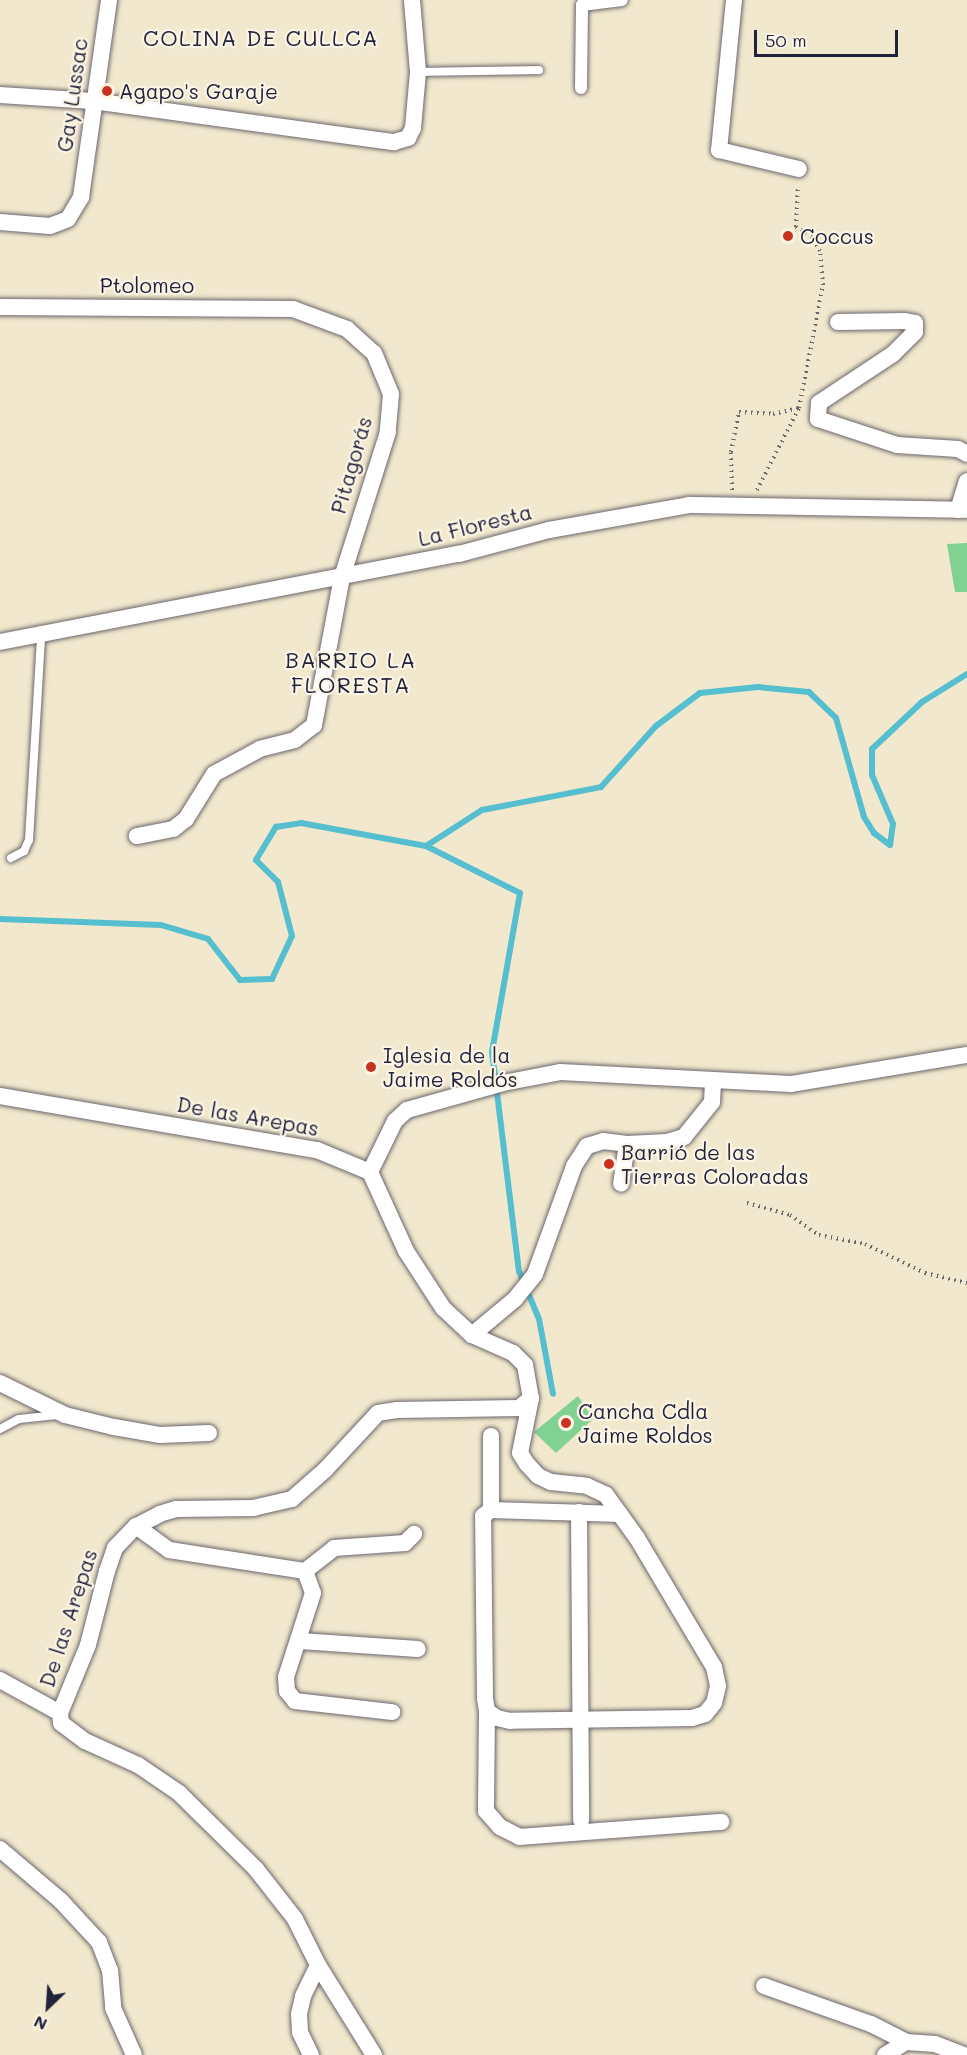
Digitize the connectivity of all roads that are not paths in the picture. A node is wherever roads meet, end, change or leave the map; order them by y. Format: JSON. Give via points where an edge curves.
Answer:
{"nodes":[{"id":1,"x":110,"y":0,"type":"edge"},
{"id":2,"x":412,"y":0,"type":"edge"},
{"id":3,"x":622,"y":0,"type":"edge"},
{"id":4,"x":734,"y":0,"type":"edge"},
{"id":5,"x":539,"y":70,"type":"dead end"},
{"id":6,"x":418,"y":72,"type":"junction"},
{"id":7,"x":581,"y":88,"type":"dead end"},
{"id":8,"x":0,"y":95,"type":"edge"},
{"id":9,"x":93,"y":101,"type":"junction"},
{"id":10,"x":799,"y":169,"type":"road end"},
{"id":11,"x":0,"y":222,"type":"edge"},
{"id":12,"x":0,"y":306,"type":"edge"},
{"id":13,"x":293,"y":309,"type":"joint"},
{"id":14,"x":838,"y":322,"type":"dead end"},
{"id":15,"x":967,"y":454,"type":"edge"},
{"id":16,"x":967,"y":481,"type":"edge"},
{"id":17,"x":963,"y":510,"type":"edge"},
{"id":18,"x":342,"y":577,"type":"junction"},
{"id":19,"x":41,"y":635,"type":"junction"},
{"id":20,"x":0,"y":642,"type":"edge"},
{"id":21,"x":136,"y":836,"type":"dead end"},
{"id":22,"x":11,"y":858,"type":"dead end"},
{"id":23,"x":967,"y":1055,"type":"edge"},
{"id":24,"x":713,"y":1082,"type":"junction"},
{"id":25,"x":0,"y":1096,"type":"edge"},
{"id":26,"x":627,"y":1144,"type":"junction"},
{"id":27,"x":370,"y":1173,"type":"junction"},
{"id":28,"x":621,"y":1184,"type":"dead end"},
{"id":29,"x":472,"y":1335,"type":"junction"},
{"id":30,"x":0,"y":1383,"type":"edge"},
{"id":31,"x":531,"y":1398,"type":"junction"},
{"id":32,"x":64,"y":1415,"type":"junction"},
{"id":33,"x":0,"y":1429,"type":"edge"},
{"id":34,"x":209,"y":1433,"type":"dead end"},
{"id":35,"x":491,"y":1436,"type":"dead end"},
{"id":36,"x":491,"y":1510,"type":"junction"},
{"id":37,"x":579,"y":1512,"type":"junction"},
{"id":38,"x":620,"y":1514,"type":"junction"},
{"id":39,"x":136,"y":1526,"type":"junction"},
{"id":40,"x":414,"y":1534,"type":"dead end"},
{"id":41,"x":305,"y":1571,"type":"junction"},
{"id":42,"x":300,"y":1641,"type":"junction"},
{"id":43,"x":418,"y":1649,"type":"dead end"},
{"id":44,"x":0,"y":1680,"type":"edge"},
{"id":45,"x":487,"y":1711,"type":"junction"},
{"id":46,"x":392,"y":1712,"type":"dead end"},
{"id":47,"x":60,"y":1713,"type":"junction"},
{"id":48,"x":581,"y":1717,"type":"junction"},
{"id":49,"x":580,"y":1820,"type":"dead end"},
{"id":50,"x":722,"y":1822,"type":"dead end"},
{"id":51,"x":0,"y":1850,"type":"edge"},
{"id":52,"x":318,"y":1965,"type":"junction"},
{"id":53,"x":764,"y":1986,"type":"dead end"},
{"id":54,"x":906,"y":2042,"type":"junction"},
{"id":55,"x":134,"y":2055,"type":"edge"},
{"id":56,"x":311,"y":2055,"type":"edge"},
{"id":57,"x":374,"y":2055,"type":"edge"},
{"id":58,"x":885,"y":2055,"type":"edge"},
{"id":59,"x":963,"y":2055,"type":"edge"}],
"edges":[{"from":1,"to":9,"type":"street","name":"Gay Lussac"},
{"from":2,"to":6,"type":"street"},
{"from":3,"to":7,"type":"street","via":[[582,5]]},
{"from":4,"to":10,"type":"street","via":[[719,150]]},
{"from":5,"to":6,"type":"lane"},
{"from":6,"to":9,"type":"street","via":[[413,128],[408,138],[394,142]]},
{"from":8,"to":9,"type":"street"},
{"from":9,"to":11,"type":"street","name":"Gay Lussac","via":[[81,197],[68,219],[50,226]]},
{"from":12,"to":13,"type":"street","name":"Ptolomeo"},
{"from":13,"to":18,"type":"street","name":"Pitagorás","via":[[347,329],[374,353],[391,394],[388,432]]},
{"from":14,"to":15,"type":"street","via":[[904,321],[915,323],[915,332],[893,354],[819,403],[818,419],[897,445],[958,449]]},
{"from":16,"to":17,"type":"street"},
{"from":17,"to":18,"type":"street","name":"La Floresta","via":[[689,505],[549,530],[459,555]]},
{"from":18,"to":19,"type":"street","name":"La Floresta"},
{"from":18,"to":21,"type":"street","name":"Pitagorás","via":[[314,725],[295,740],[260,748],[214,774],[186,819],[173,829]]},
{"from":19,"to":20,"type":"street","name":"La Floresta"},
{"from":19,"to":22,"type":"lane","via":[[29,840],[24,851]]},
{"from":23,"to":24,"type":"street","via":[[791,1084]]},
{"from":24,"to":26,"type":"street","via":[[712,1102],[684,1137]]},
{"from":24,"to":27,"type":"street","via":[[560,1072],[496,1085],[407,1110],[395,1121]]},
{"from":25,"to":27,"type":"street","name":"De las Arepas","via":[[317,1150]]},
{"from":26,"to":28,"type":"street"},
{"from":26,"to":29,"type":"street","via":[[603,1141],[587,1146],[535,1274],[514,1299]]},
{"from":27,"to":29,"type":"street","via":[[406,1251],[443,1308]]},
{"from":29,"to":31,"type":"street","via":[[513,1353],[525,1365]]},
{"from":30,"to":32,"type":"street"},
{"from":31,"to":38,"type":"street","via":[[520,1453],[527,1464],[551,1482],[587,1486],[606,1495]]},
{"from":31,"to":39,"type":"street","name":"De las Arepas","via":[[519,1408],[378,1413],[292,1499],[254,1508],[176,1509]]},
{"from":32,"to":33,"type":"lane","via":[[28,1417]]},
{"from":32,"to":34,"type":"street","via":[[160,1435]]},
{"from":35,"to":36,"type":"street"},
{"from":36,"to":37,"type":"street"},
{"from":36,"to":45,"type":"street","via":[[483,1516],[482,1524]]},
{"from":37,"to":38,"type":"street"},
{"from":37,"to":48,"type":"street"},
{"from":38,"to":48,"type":"street","via":[[714,1668],[718,1686],[714,1703],[705,1714],[692,1718]]},
{"from":39,"to":41,"type":"street","via":[[169,1550]]},
{"from":39,"to":47,"type":"street","name":"De las Arepas","via":[[116,1548],[88,1645]]},
{"from":40,"to":41,"type":"street","via":[[405,1544],[334,1548]]},
{"from":41,"to":42,"type":"street","via":[[313,1593]]},
{"from":42,"to":43,"type":"street"},
{"from":42,"to":46,"type":"street","via":[[286,1677],[286,1691],[295,1701]]},
{"from":44,"to":47,"type":"street"},
{"from":45,"to":48,"type":"street","via":[[510,1721]]},
{"from":45,"to":50,"type":"street","via":[[486,1811],[500,1827],[520,1837]]},
{"from":47,"to":52,"type":"street","name":"De las Arepas","via":[[61,1723],[73,1734],[153,1774],[179,1794],[256,1869],[295,1919]]},
{"from":48,"to":49,"type":"street"},
{"from":51,"to":55,"type":"street","via":[[61,1901],[99,1942],[110,1970],[113,2008]]},
{"from":52,"to":56,"type":"street","via":[[299,2014],[300,2032]]},
{"from":52,"to":57,"type":"street","name":"De las Arepas"},
{"from":53,"to":54,"type":"street","via":[[871,2024]]},
{"from":54,"to":58,"type":"street"},
{"from":54,"to":59,"type":"street","via":[[935,2044]]}]}
